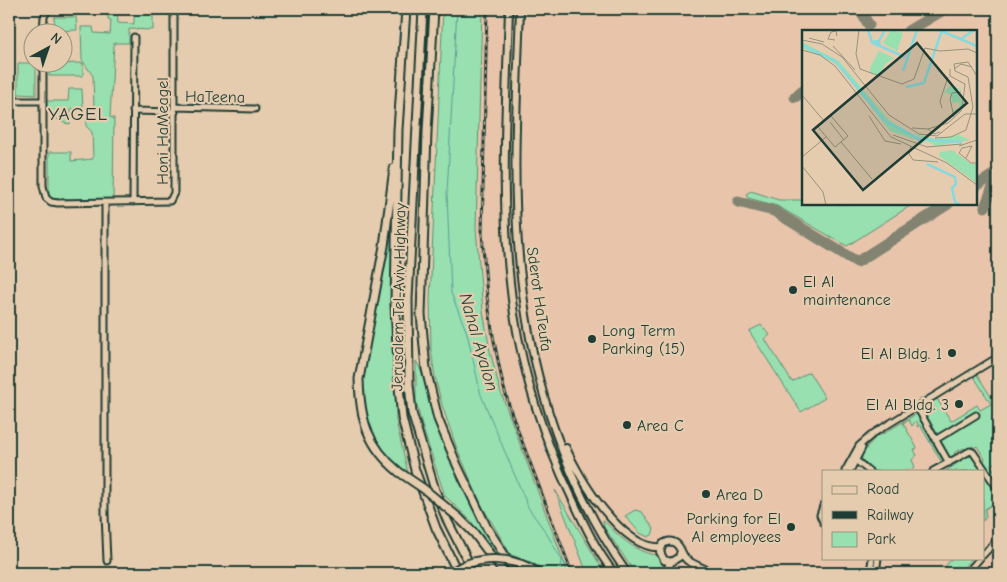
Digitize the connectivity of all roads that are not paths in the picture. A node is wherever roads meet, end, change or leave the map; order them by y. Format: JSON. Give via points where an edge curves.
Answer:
{"nodes":[{"id":1,"x":48,"y":9,"type":"edge"},
{"id":2,"x":174,"y":9,"type":"edge"},
{"id":3,"x":406,"y":9,"type":"edge"},
{"id":4,"x":423,"y":9,"type":"edge"},
{"id":5,"x":434,"y":9,"type":"edge"},
{"id":6,"x":509,"y":9,"type":"edge"},
{"id":7,"x":520,"y":9,"type":"edge"},
{"id":8,"x":44,"y":22,"type":"edge"},
{"id":9,"x":134,"y":37,"type":"dead end"},
{"id":10,"x":43,"y":72,"type":"edge"},
{"id":11,"x":9,"y":101,"type":"edge"},
{"id":12,"x":43,"y":101,"type":"junction"},
{"id":13,"x":255,"y":109,"type":"dead end"},
{"id":14,"x":175,"y":110,"type":"junction"},
{"id":15,"x":134,"y":111,"type":"junction"},
{"id":16,"x":398,"y":130,"type":"junction"},
{"id":17,"x":133,"y":202,"type":"junction"},
{"id":18,"x":105,"y":203,"type":"junction"},
{"id":19,"x":998,"y":357,"type":"edge"},
{"id":20,"x":917,"y":407,"type":"junction"},
{"id":21,"x":547,"y":408,"type":"junction"},
{"id":22,"x":976,"y":415,"type":"dead end"},
{"id":23,"x":867,"y":439,"type":"junction"},
{"id":24,"x":935,"y":440,"type":"junction"},
{"id":25,"x":854,"y":463,"type":"edge"},
{"id":26,"x":947,"y":464,"type":"junction"},
{"id":27,"x":867,"y":470,"type":"edge"},
{"id":28,"x":935,"y":470,"type":"edge"},
{"id":29,"x":942,"y":470,"type":"edge"},
{"id":30,"x":998,"y":489,"type":"edge"},
{"id":31,"x":998,"y":535,"type":"edge"},
{"id":32,"x":661,"y":547,"type":"junction"},
{"id":33,"x":680,"y":551,"type":"junction"},
{"id":34,"x":984,"y":554,"type":"edge"},
{"id":35,"x":874,"y":560,"type":"edge"},
{"id":36,"x":874,"y":560,"type":"edge"},
{"id":37,"x":978,"y":560,"type":"edge"},
{"id":38,"x":107,"y":561,"type":"dead end"},
{"id":39,"x":672,"y":562,"type":"junction"},
{"id":40,"x":452,"y":573,"type":"edge"},
{"id":41,"x":458,"y":573,"type":"edge"},
{"id":42,"x":474,"y":573,"type":"edge"},
{"id":43,"x":504,"y":573,"type":"edge"},
{"id":44,"x":516,"y":573,"type":"edge"},
{"id":45,"x":538,"y":573,"type":"edge"},
{"id":46,"x":614,"y":573,"type":"edge"},
{"id":47,"x":627,"y":573,"type":"edge"},
{"id":48,"x":665,"y":573,"type":"edge"},
{"id":49,"x":704,"y":573,"type":"edge"},
{"id":50,"x":713,"y":573,"type":"edge"},
{"id":51,"x":870,"y":573,"type":"edge"},
{"id":52,"x":876,"y":573,"type":"edge"},
{"id":53,"x":966,"y":573,"type":"edge"}],
"edges":[{"from":1,"to":8,"type":"street"},
{"from":2,"to":14,"type":"street","name":"Honi HaMeagel"},
{"from":3,"to":16,"type":"highway","name":"Jerusalem Tel-Aviv Highway"},
{"from":4,"to":42,"type":"highway","name":"Jerusalem Tel-Aviv Highway","via":[[408,299],[409,384],[412,414],[435,490]]},
{"from":5,"to":44,"type":"highway","via":[[420,314],[426,369],[432,399],[451,452],[487,528]]},
{"from":6,"to":46,"type":"main road","name":"Sderot HaTeufa","via":[[506,230],[519,342],[532,397],[553,456],[595,545]]},
{"from":7,"to":21,"type":"main road","name":"Sderot HaTeufa","via":[[517,229],[530,340]]},
{"from":9,"to":15,"type":"street"},
{"from":10,"to":12,"type":"street","name":"Honi HaMeagel"},
{"from":11,"to":12,"type":"street"},
{"from":12,"to":18,"type":"street","name":"Honi HaMeagel","via":[[46,198],[54,203]]},
{"from":13,"to":14,"type":"street","name":"HaTeena"},
{"from":14,"to":15,"type":"street","name":"HaTeena"},
{"from":14,"to":17,"type":"street","name":"Honi HaMeagel","via":[[173,196],[167,202]]},
{"from":15,"to":17,"type":"street"},
{"from":16,"to":41,"type":"highway","name":"Jerusalem Tel-Aviv Highway","via":[[395,305],[402,418],[427,505]]},
{"from":16,"to":43,"type":"highway","bridge":true,"via":[[384,246],[359,379],[359,401],[368,433],[380,454],[459,518]]},
{"from":17,"to":18,"type":"street","name":"Honi HaMeagel"},
{"from":18,"to":38,"type":"street"},
{"from":19,"to":20,"type":"street"},
{"from":20,"to":23,"type":"street"},
{"from":20,"to":24,"type":"street"},
{"from":21,"to":32,"type":"main road","via":[[568,454],[608,515],[640,542],[650,547]]},
{"from":21,"to":47,"type":"main road","name":"Sderot HaTeufa","via":[[577,484],[604,539]]},
{"from":22,"to":24,"type":"street"},
{"from":23,"to":25,"type":"street"},
{"from":23,"to":25,"type":"street","via":[[859,446]]},
{"from":24,"to":26,"type":"street"},
{"from":25,"to":27,"type":"street"},
{"from":26,"to":28,"type":"street"},
{"from":26,"to":29,"type":"street"},
{"from":26,"to":30,"type":"street","via":[[973,452]]},
{"from":31,"to":34,"type":"street"},
{"from":32,"to":33,"type":"main road","via":[[674,542]]},
{"from":32,"to":39,"type":"main road","via":[[662,558]]},
{"from":33,"to":39,"type":"main road","via":[[679,558]]},
{"from":33,"to":50,"type":"main road","via":[[688,561]]},
{"from":35,"to":51,"type":"street"},
{"from":36,"to":52,"type":"street"},
{"from":37,"to":53,"type":"street"},
{"from":39,"to":48,"type":"main road"},
{"from":39,"to":49,"type":"main road","via":[[683,562]]},
{"from":40,"to":45,"type":"highway","bridge":true,"via":[[477,562],[498,559],[520,563]]}]}
